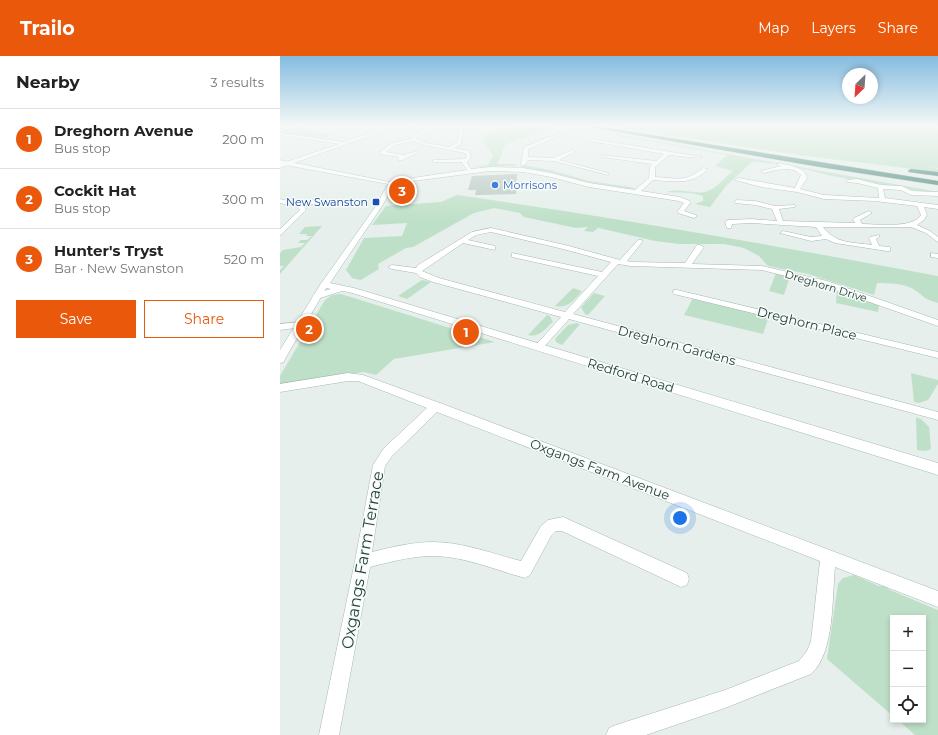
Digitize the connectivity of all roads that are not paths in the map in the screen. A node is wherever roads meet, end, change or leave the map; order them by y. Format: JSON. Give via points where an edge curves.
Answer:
{"nodes":[{"id":1,"x":305,"y":158,"type":"edge"},
{"id":2,"x":526,"y":158,"type":"joint"},
{"id":3,"x":558,"y":158,"type":"edge"},
{"id":4,"x":612,"y":158,"type":"edge"},
{"id":5,"x":664,"y":158,"type":"edge"},
{"id":6,"x":772,"y":158,"type":"edge"},
{"id":7,"x":789,"y":158,"type":"edge"},
{"id":8,"x":810,"y":158,"type":"edge"},
{"id":9,"x":466,"y":160,"type":"joint"},
{"id":10,"x":554,"y":160,"type":"junction"},
{"id":11,"x":280,"y":162,"type":"edge"},
{"id":12,"x":434,"y":162,"type":"dead end"},
{"id":13,"x":656,"y":163,"type":"junction"},
{"id":14,"x":287,"y":164,"type":"junction"},
{"id":15,"x":865,"y":165,"type":"dead end"},
{"id":16,"x":280,"y":166,"type":"edge"},
{"id":17,"x":517,"y":170,"type":"junction"},
{"id":18,"x":701,"y":170,"type":"dead end"},
{"id":19,"x":807,"y":170,"type":"dead end"},
{"id":20,"x":901,"y":170,"type":"dead end"},
{"id":21,"x":470,"y":171,"type":"junction"},
{"id":22,"x":764,"y":171,"type":"dead end"},
{"id":23,"x":800,"y":171,"type":"junction"},
{"id":24,"x":606,"y":174,"type":"dead end"},
{"id":25,"x":938,"y":174,"type":"edge"},
{"id":26,"x":652,"y":178,"type":"junction"},
{"id":27,"x":738,"y":180,"type":"dead end"},
{"id":28,"x":849,"y":181,"type":"dead end"},
{"id":29,"x":938,"y":181,"type":"edge"},
{"id":30,"x":392,"y":183,"type":"junction"},
{"id":31,"x":752,"y":183,"type":"junction"},
{"id":32,"x":882,"y":187,"type":"junction"},
{"id":33,"x":745,"y":188,"type":"dead end"},
{"id":34,"x":938,"y":189,"type":"edge"},
{"id":35,"x":797,"y":190,"type":"junction"},
{"id":36,"x":637,"y":192,"type":"junction"},
{"id":37,"x":938,"y":194,"type":"edge"},
{"id":38,"x":320,"y":200,"type":"dead end"},
{"id":39,"x":882,"y":200,"type":"junction"},
{"id":40,"x":280,"y":201,"type":"edge"},
{"id":41,"x":737,"y":202,"type":"dead end"},
{"id":42,"x":300,"y":206,"type":"junction"},
{"id":43,"x":793,"y":206,"type":"dead end"},
{"id":44,"x":920,"y":206,"type":"junction"},
{"id":45,"x":775,"y":208,"type":"junction"},
{"id":46,"x":938,"y":208,"type":"edge"},
{"id":47,"x":672,"y":212,"type":"dead end"},
{"id":48,"x":680,"y":212,"type":"junction"},
{"id":49,"x":868,"y":215,"type":"dead end"},
{"id":50,"x":694,"y":216,"type":"dead end"},
{"id":51,"x":781,"y":222,"type":"junction"},
{"id":52,"x":912,"y":224,"type":"junction"},
{"id":53,"x":818,"y":225,"type":"junction"},
{"id":54,"x":859,"y":225,"type":"junction"},
{"id":55,"x":730,"y":227,"type":"dead end"},
{"id":56,"x":280,"y":233,"type":"edge"},
{"id":57,"x":783,"y":233,"type":"dead end"},
{"id":58,"x":935,"y":233,"type":"edge"},
{"id":59,"x":877,"y":236,"type":"dead end"},
{"id":60,"x":827,"y":238,"type":"junction"},
{"id":61,"x":938,"y":240,"type":"edge"},
{"id":62,"x":463,"y":241,"type":"junction"},
{"id":63,"x":640,"y":241,"type":"dead end"},
{"id":64,"x":700,"y":247,"type":"dead end"},
{"id":65,"x":492,"y":248,"type":"dead end"},
{"id":66,"x":877,"y":248,"type":"junction"},
{"id":67,"x":887,"y":249,"type":"dead end"},
{"id":68,"x":515,"y":255,"type":"dead end"},
{"id":69,"x":618,"y":262,"type":"junction"},
{"id":70,"x":688,"y":266,"type":"junction"},
{"id":71,"x":392,"y":267,"type":"dead end"},
{"id":72,"x":334,"y":270,"type":"junction"},
{"id":73,"x":418,"y":271,"type":"junction"},
{"id":74,"x":603,"y":275,"type":"junction"},
{"id":75,"x":324,"y":285,"type":"junction"},
{"id":76,"x":351,"y":290,"type":"junction"},
{"id":77,"x":677,"y":292,"type":"dead end"},
{"id":78,"x":317,"y":296,"type":"junction"},
{"id":79,"x":567,"y":316,"type":"junction"},
{"id":80,"x":938,"y":322,"type":"edge"},
{"id":81,"x":300,"y":326,"type":"junction"},
{"id":82,"x":280,"y":327,"type":"edge"},
{"id":83,"x":539,"y":347,"type":"junction"},
{"id":84,"x":938,"y":354,"type":"edge"},
{"id":85,"x":280,"y":359,"type":"edge"},
{"id":86,"x":280,"y":388,"type":"edge"},
{"id":87,"x":436,"y":406,"type":"junction"},
{"id":88,"x":938,"y":416,"type":"edge"},
{"id":89,"x":938,"y":469,"type":"edge"},
{"id":90,"x":828,"y":556,"type":"junction"},
{"id":91,"x":363,"y":561,"type":"junction"},
{"id":92,"x":681,"y":579,"type":"dead end"},
{"id":93,"x":938,"y":599,"type":"edge"},
{"id":94,"x":329,"y":735,"type":"edge"},
{"id":95,"x":616,"y":735,"type":"edge"}],
"edges":[{"from":1,"to":14,"type":"street"},
{"from":2,"to":10,"type":"street"},
{"from":2,"to":17,"type":"street"},
{"from":3,"to":10,"type":"street"},
{"from":4,"to":13,"type":"street"},
{"from":5,"to":13,"type":"street"},
{"from":6,"to":34,"type":"highway"},
{"from":7,"to":29,"type":"highway"},
{"from":8,"to":15,"type":"highway"},
{"from":9,"to":12,"type":"street"},
{"from":9,"to":21,"type":"street","via":[[464,163]]},
{"from":10,"to":24,"type":"street","via":[[598,174]]},
{"from":11,"to":14,"type":"main road"},
{"from":13,"to":26,"type":"street","via":[[652,169]]},
{"from":14,"to":16,"type":"street"},
{"from":14,"to":30,"type":"main road"},
{"from":17,"to":21,"type":"street"},
{"from":17,"to":36,"type":"street"},
{"from":18,"to":26,"type":"street","via":[[689,181]]},
{"from":19,"to":23,"type":"street"},
{"from":20,"to":25,"type":"highway"},
{"from":21,"to":30,"type":"street"},
{"from":22,"to":23,"type":"street","via":[[782,166]]},
{"from":23,"to":35,"type":"street","via":[[804,176]]},
{"from":26,"to":36,"type":"street"},
{"from":27,"to":31,"type":"street"},
{"from":28,"to":32,"type":"street"},
{"from":30,"to":72,"type":"main road"},
{"from":31,"to":33,"type":"street"},
{"from":31,"to":35,"type":"street"},
{"from":32,"to":37,"type":"street"},
{"from":32,"to":39,"type":"street"},
{"from":35,"to":39,"type":"street","via":[[824,197]]},
{"from":36,"to":48,"type":"street","via":[[688,202]]},
{"from":38,"to":42,"type":"street"},
{"from":39,"to":44,"type":"street"},
{"from":40,"to":42,"type":"street"},
{"from":41,"to":45,"type":"street"},
{"from":42,"to":56,"type":"street","via":[[303,208],[302,212]]},
{"from":43,"to":45,"type":"street"},
{"from":44,"to":46,"type":"street"},
{"from":44,"to":52,"type":"street","via":[[924,218]]},
{"from":45,"to":51,"type":"street"},
{"from":47,"to":48,"type":"street"},
{"from":48,"to":50,"type":"street"},
{"from":49,"to":54,"type":"street","via":[[856,219]]},
{"from":51,"to":53,"type":"street"},
{"from":51,"to":55,"type":"street","via":[[728,222]]},
{"from":52,"to":54,"type":"street","via":[[894,227]]},
{"from":52,"to":58,"type":"street"},
{"from":53,"to":54,"type":"street"},
{"from":53,"to":60,"type":"street"},
{"from":57,"to":60,"type":"street","via":[[811,239]]},
{"from":58,"to":61,"type":"street"},
{"from":59,"to":66,"type":"street","via":[[872,238]]},
{"from":60,"to":66,"type":"street","via":[[839,243]]},
{"from":62,"to":65,"type":"street"},
{"from":62,"to":69,"type":"street","name":"Dreghorn Drive","via":[[480,231],[491,230]]},
{"from":62,"to":73,"type":"street","name":"Dreghorn Drive"},
{"from":63,"to":69,"type":"street"},
{"from":64,"to":70,"type":"street"},
{"from":66,"to":67,"type":"street"},
{"from":68,"to":74,"type":"street"},
{"from":69,"to":70,"type":"street","name":"Dreghorn Drive"},
{"from":69,"to":74,"type":"street"},
{"from":70,"to":80,"type":"street","name":"Dreghorn Drive","via":[[754,266],[824,283]]},
{"from":71,"to":73,"type":"street"},
{"from":72,"to":75,"type":"main road"},
{"from":72,"to":76,"type":"main road","via":[[337,280]]},
{"from":73,"to":79,"type":"street","name":"Dreghorn Gardens","via":[[436,280]]},
{"from":74,"to":79,"type":"street"},
{"from":75,"to":76,"type":"main road","name":"Redford Road"},
{"from":75,"to":78,"type":"main road"},
{"from":76,"to":78,"type":"main road","via":[[334,290]]},
{"from":76,"to":83,"type":"main road","name":"Redford Road"},
{"from":77,"to":84,"type":"street","name":"Dreghorn Place"},
{"from":78,"to":81,"type":"main road"},
{"from":79,"to":83,"type":"street"},
{"from":79,"to":88,"type":"street","name":"Dreghorn Gardens"},
{"from":81,"to":82,"type":"street"},
{"from":81,"to":85,"type":"main road"},
{"from":83,"to":89,"type":"main road","name":"Redford Road"},
{"from":86,"to":87,"type":"street","name":"Oxgangs Farm Avenue","via":[[354,377]]},
{"from":87,"to":90,"type":"street","name":"Oxgangs Farm Avenue"},
{"from":87,"to":91,"type":"street","name":"Oxgangs Farm Terrace","via":[[382,459],[379,465]]},
{"from":90,"to":93,"type":"street","name":"Oxgangs Farm Avenue"},
{"from":90,"to":95,"type":"street","via":[[820,641],[809,665],[725,699]]},
{"from":91,"to":92,"type":"street","via":[[432,549],[450,550],[525,570],[546,531],[553,525],[563,524]]},
{"from":91,"to":94,"type":"street","name":"Oxgangs Farm Terrace"}]}
